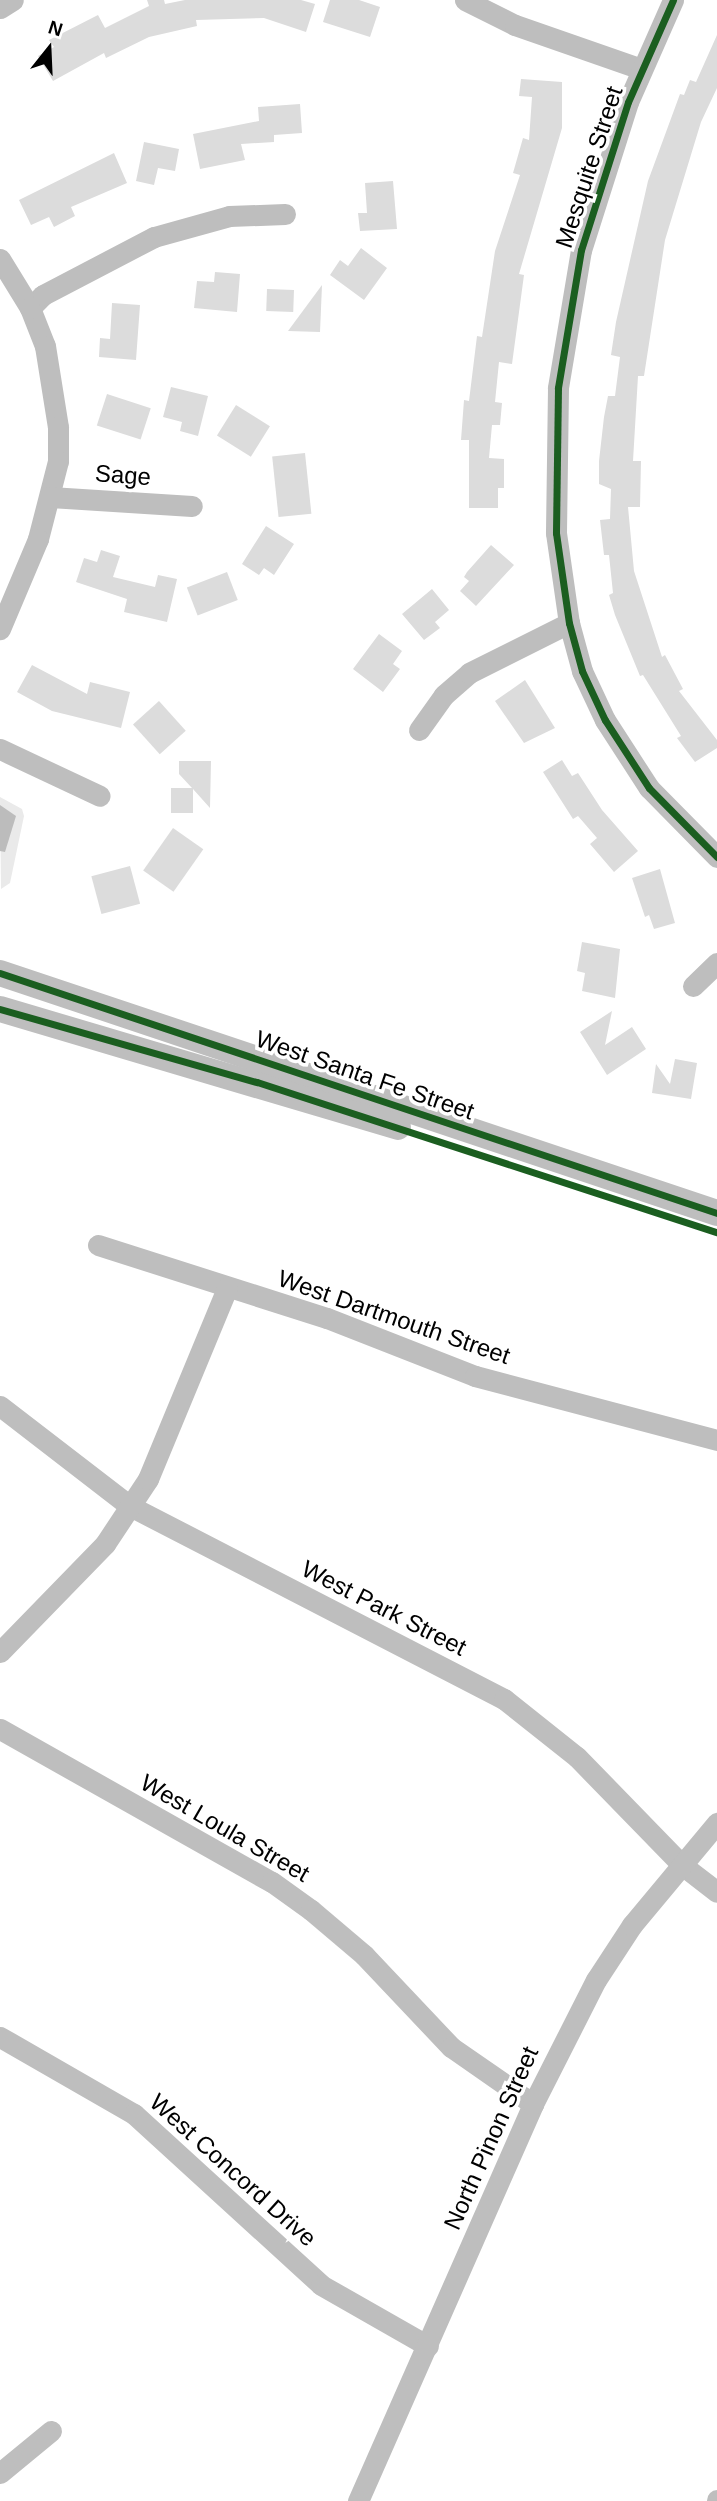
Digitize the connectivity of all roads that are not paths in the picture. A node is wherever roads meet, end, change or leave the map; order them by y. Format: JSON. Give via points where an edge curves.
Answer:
{"nodes":[{"id":1,"x":13,"y":0,"type":"edge"},
{"id":2,"x":465,"y":0,"type":"edge"},
{"id":3,"x":673,"y":0,"type":"edge"},
{"id":4,"x":0,"y":8,"type":"edge"},
{"id":5,"x":641,"y":69,"type":"junction"},
{"id":6,"x":285,"y":214,"type":"dead end"},
{"id":7,"x":0,"y":259,"type":"edge"},
{"id":8,"x":30,"y":308,"type":"junction"},
{"id":9,"x":50,"y":497,"type":"junction"},
{"id":10,"x":192,"y":506,"type":"dead end"},
{"id":11,"x":569,"y":623,"type":"junction"},
{"id":12,"x":0,"y":629,"type":"edge"},
{"id":13,"x":419,"y":730,"type":"dead end"},
{"id":14,"x":0,"y":749,"type":"edge"},
{"id":15,"x":100,"y":796,"type":"dead end"},
{"id":16,"x":717,"y":857,"type":"edge"},
{"id":17,"x":717,"y":962,"type":"edge"},
{"id":18,"x":0,"y":973,"type":"edge"},
{"id":19,"x":693,"y":986,"type":"dead end"},
{"id":20,"x":0,"y":1009,"type":"edge"},
{"id":21,"x":717,"y":1213,"type":"edge"},
{"id":22,"x":717,"y":1233,"type":"edge"},
{"id":23,"x":98,"y":1245,"type":"dead end"},
{"id":24,"x":227,"y":1288,"type":"junction"},
{"id":25,"x":0,"y":1406,"type":"edge"},
{"id":26,"x":717,"y":1440,"type":"edge"},
{"id":27,"x":130,"y":1506,"type":"junction"},
{"id":28,"x":0,"y":1652,"type":"edge"},
{"id":29,"x":0,"y":1729,"type":"edge"},
{"id":30,"x":717,"y":1823,"type":"edge"},
{"id":31,"x":682,"y":1866,"type":"junction"},
{"id":32,"x":717,"y":1892,"type":"edge"},
{"id":33,"x":0,"y":2037,"type":"edge"},
{"id":34,"x":533,"y":2104,"type":"junction"},
{"id":35,"x":428,"y":2346,"type":"junction"},
{"id":36,"x":51,"y":2431,"type":"dead end"},
{"id":37,"x":0,"y":2473,"type":"edge"},
{"id":38,"x":358,"y":2501,"type":"edge"}],
"edges":[{"from":1,"to":4,"type":"street"},
{"from":2,"to":5,"type":"street","via":[[515,24]]},
{"from":3,"to":5,"type":"street","name":"Mesquite Street"},
{"from":5,"to":11,"type":"street","name":"Mesquite Street","via":[[603,170],[581,250],[558,388],[555,533]]},
{"from":6,"to":8,"type":"street","via":[[229,216],[154,237],[95,265]]},
{"from":7,"to":8,"type":"street"},
{"from":8,"to":9,"type":"street","via":[[55,388],[58,461]]},
{"from":9,"to":10,"type":"street","name":"Sage"},
{"from":9,"to":12,"type":"street","via":[[38,539]]},
{"from":11,"to":13,"type":"street","via":[[469,673],[444,695]]},
{"from":11,"to":16,"type":"street","name":"Mesquite Street","via":[[582,671],[621,748],[649,788]]},
{"from":14,"to":15,"type":"street"},
{"from":17,"to":19,"type":"street"},
{"from":18,"to":21,"type":"street","name":"West Santa Fe Street"},
{"from":20,"to":22,"type":"street","name":"West Santa Fe Street","via":[[257,1082]]},
{"from":23,"to":24,"type":"street","name":"West Dartmouth Street"},
{"from":24,"to":26,"type":"street","name":"West Dartmouth Street","via":[[327,1318],[475,1376]]},
{"from":24,"to":27,"type":"street","via":[[148,1479]]},
{"from":25,"to":27,"type":"street","name":"West Park Street"},
{"from":27,"to":28,"type":"street","via":[[75,1578]]},
{"from":27,"to":31,"type":"street","name":"West Park Street","via":[[504,1699],[577,1757]]},
{"from":29,"to":34,"type":"street","name":"West Loula Street","via":[[292,1896],[364,1955],[451,2047]]},
{"from":30,"to":31,"type":"street","name":"North Pinon Street"},
{"from":31,"to":32,"type":"street","name":"West Park Street"},
{"from":31,"to":34,"type":"street","name":"North Pinon Street","via":[[632,1925],[596,1980]]},
{"from":33,"to":35,"type":"street","name":"West Concord Drive","via":[[134,2114],[321,2285]]},
{"from":34,"to":35,"type":"street","name":"North Pinon Street"},
{"from":35,"to":38,"type":"street","name":"North Pinon Street"},
{"from":36,"to":37,"type":"street"}]}
